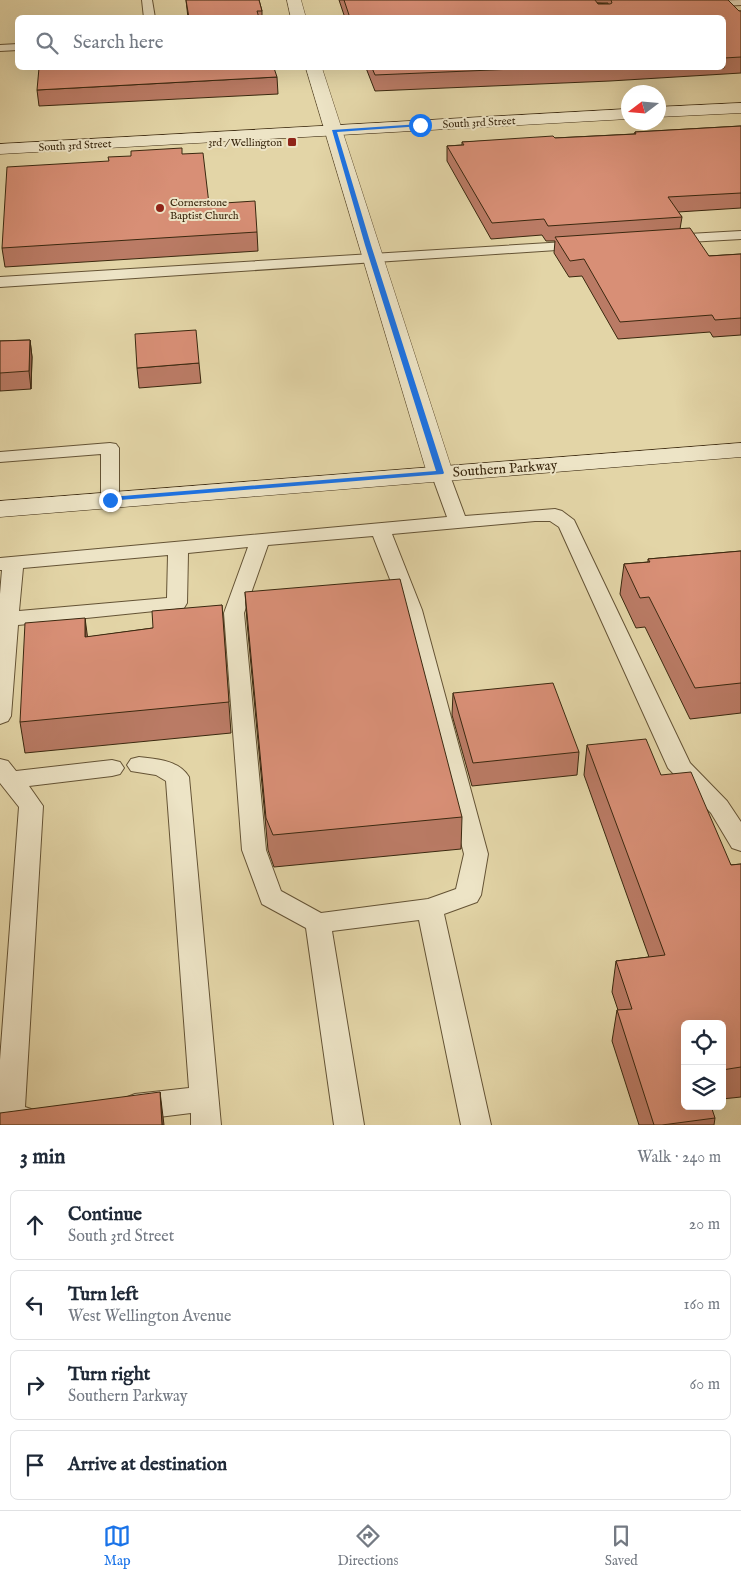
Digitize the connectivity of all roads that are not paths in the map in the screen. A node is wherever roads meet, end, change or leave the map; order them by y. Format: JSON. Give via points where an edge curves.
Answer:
{"nodes":[{"id":1,"x":147,"y":0,"type":"edge"},
{"id":2,"x":294,"y":0,"type":"edge"},
{"id":3,"x":738,"y":0,"type":"edge"},
{"id":4,"x":692,"y":4,"type":"edge"},
{"id":5,"x":741,"y":12,"type":"edge"},
{"id":6,"x":702,"y":14,"type":"edge"},
{"id":7,"x":150,"y":15,"type":"edge"},
{"id":8,"x":298,"y":15,"type":"edge"},
{"id":9,"x":15,"y":47,"type":"edge"},
{"id":10,"x":0,"y":48,"type":"edge"},
{"id":11,"x":315,"y":70,"type":"edge"},
{"id":12,"x":741,"y":108,"type":"edge"},
{"id":13,"x":666,"y":112,"type":"edge"},
{"id":14,"x":621,"y":114,"type":"edge"},
{"id":15,"x":334,"y":130,"type":"junction"},
{"id":16,"x":0,"y":149,"type":"edge"},
{"id":17,"x":741,"y":235,"type":"edge"},
{"id":18,"x":661,"y":240,"type":"edge"},
{"id":19,"x":592,"y":244,"type":"edge"},
{"id":20,"x":373,"y":259,"type":"junction"},
{"id":21,"x":0,"y":282,"type":"edge"},
{"id":22,"x":741,"y":450,"type":"edge"},
{"id":23,"x":0,"y":456,"type":"edge"},
{"id":24,"x":440,"y":473,"type":"junction"},
{"id":25,"x":110,"y":500,"type":"junction"},
{"id":26,"x":0,"y":509,"type":"edge"},
{"id":27,"x":458,"y":522,"type":"junction"},
{"id":28,"x":380,"y":529,"type":"junction"},
{"id":29,"x":260,"y":540,"type":"junction"},
{"id":30,"x":178,"y":548,"type":"junction"},
{"id":31,"x":7,"y":563,"type":"edge"},
{"id":32,"x":8,"y":619,"type":"junction"},
{"id":33,"x":0,"y":716,"type":"edge"},
{"id":34,"x":139,"y":765,"type":"dead end"},
{"id":35,"x":112,"y":768,"type":"dead end"},
{"id":36,"x":6,"y":774,"type":"edge"},
{"id":37,"x":741,"y":842,"type":"edge"},
{"id":38,"x":430,"y":910,"type":"junction"},
{"id":39,"x":318,"y":923,"type":"junction"},
{"id":40,"x":107,"y":1110,"type":"edge"},
{"id":41,"x":205,"y":1112,"type":"edge"},
{"id":42,"x":49,"y":1117,"type":"edge"},
{"id":43,"x":349,"y":1125,"type":"edge"},
{"id":44,"x":476,"y":1125,"type":"edge"}],
"edges":[{"from":1,"to":7,"type":"lane"},
{"from":2,"to":8,"type":"main road"},
{"from":3,"to":4,"type":"lane","via":[[741,2]]},
{"from":5,"to":6,"type":"lane"},
{"from":9,"to":10,"type":"lane"},
{"from":11,"to":15,"type":"main road"},
{"from":12,"to":13,"type":"main road"},
{"from":14,"to":15,"type":"main road","name":"South 3rd Street"},
{"from":15,"to":16,"type":"main road","name":"South 3rd Street"},
{"from":15,"to":20,"type":"main road"},
{"from":17,"to":18,"type":"lane"},
{"from":19,"to":20,"type":"lane"},
{"from":20,"to":21,"type":"lane"},
{"from":20,"to":24,"type":"main road"},
{"from":22,"to":24,"type":"main road","name":"Southern Parkway"},
{"from":23,"to":25,"type":"lane","via":[[110,448]]},
{"from":24,"to":25,"type":"main road","name":"Southern Parkway"},
{"from":24,"to":27,"type":"lane"},
{"from":25,"to":26,"type":"main road","name":"Southern Parkway"},
{"from":27,"to":28,"type":"lane"},
{"from":27,"to":37,"type":"lane","via":[[535,515],[555,516],[567,524],[680,768],[719,806]]},
{"from":28,"to":29,"type":"lane"},
{"from":28,"to":38,"type":"lane","via":[[412,610],[476,854],[468,895]]},
{"from":29,"to":30,"type":"lane"},
{"from":29,"to":39,"type":"lane","via":[[234,613],[254,850],[271,897]]},
{"from":30,"to":31,"type":"lane"},
{"from":30,"to":32,"type":"lane","via":[[177,603]]},
{"from":31,"to":32,"type":"lane"},
{"from":32,"to":33,"type":"lane"},
{"from":34,"to":41,"type":"lane","via":[[161,768],[177,777]]},
{"from":35,"to":36,"type":"lane"},
{"from":36,"to":42,"type":"lane","via":[[31,806],[10,1122]]},
{"from":38,"to":39,"type":"lane"},
{"from":38,"to":44,"type":"lane"},
{"from":39,"to":43,"type":"lane"},
{"from":40,"to":41,"type":"lane"}]}
